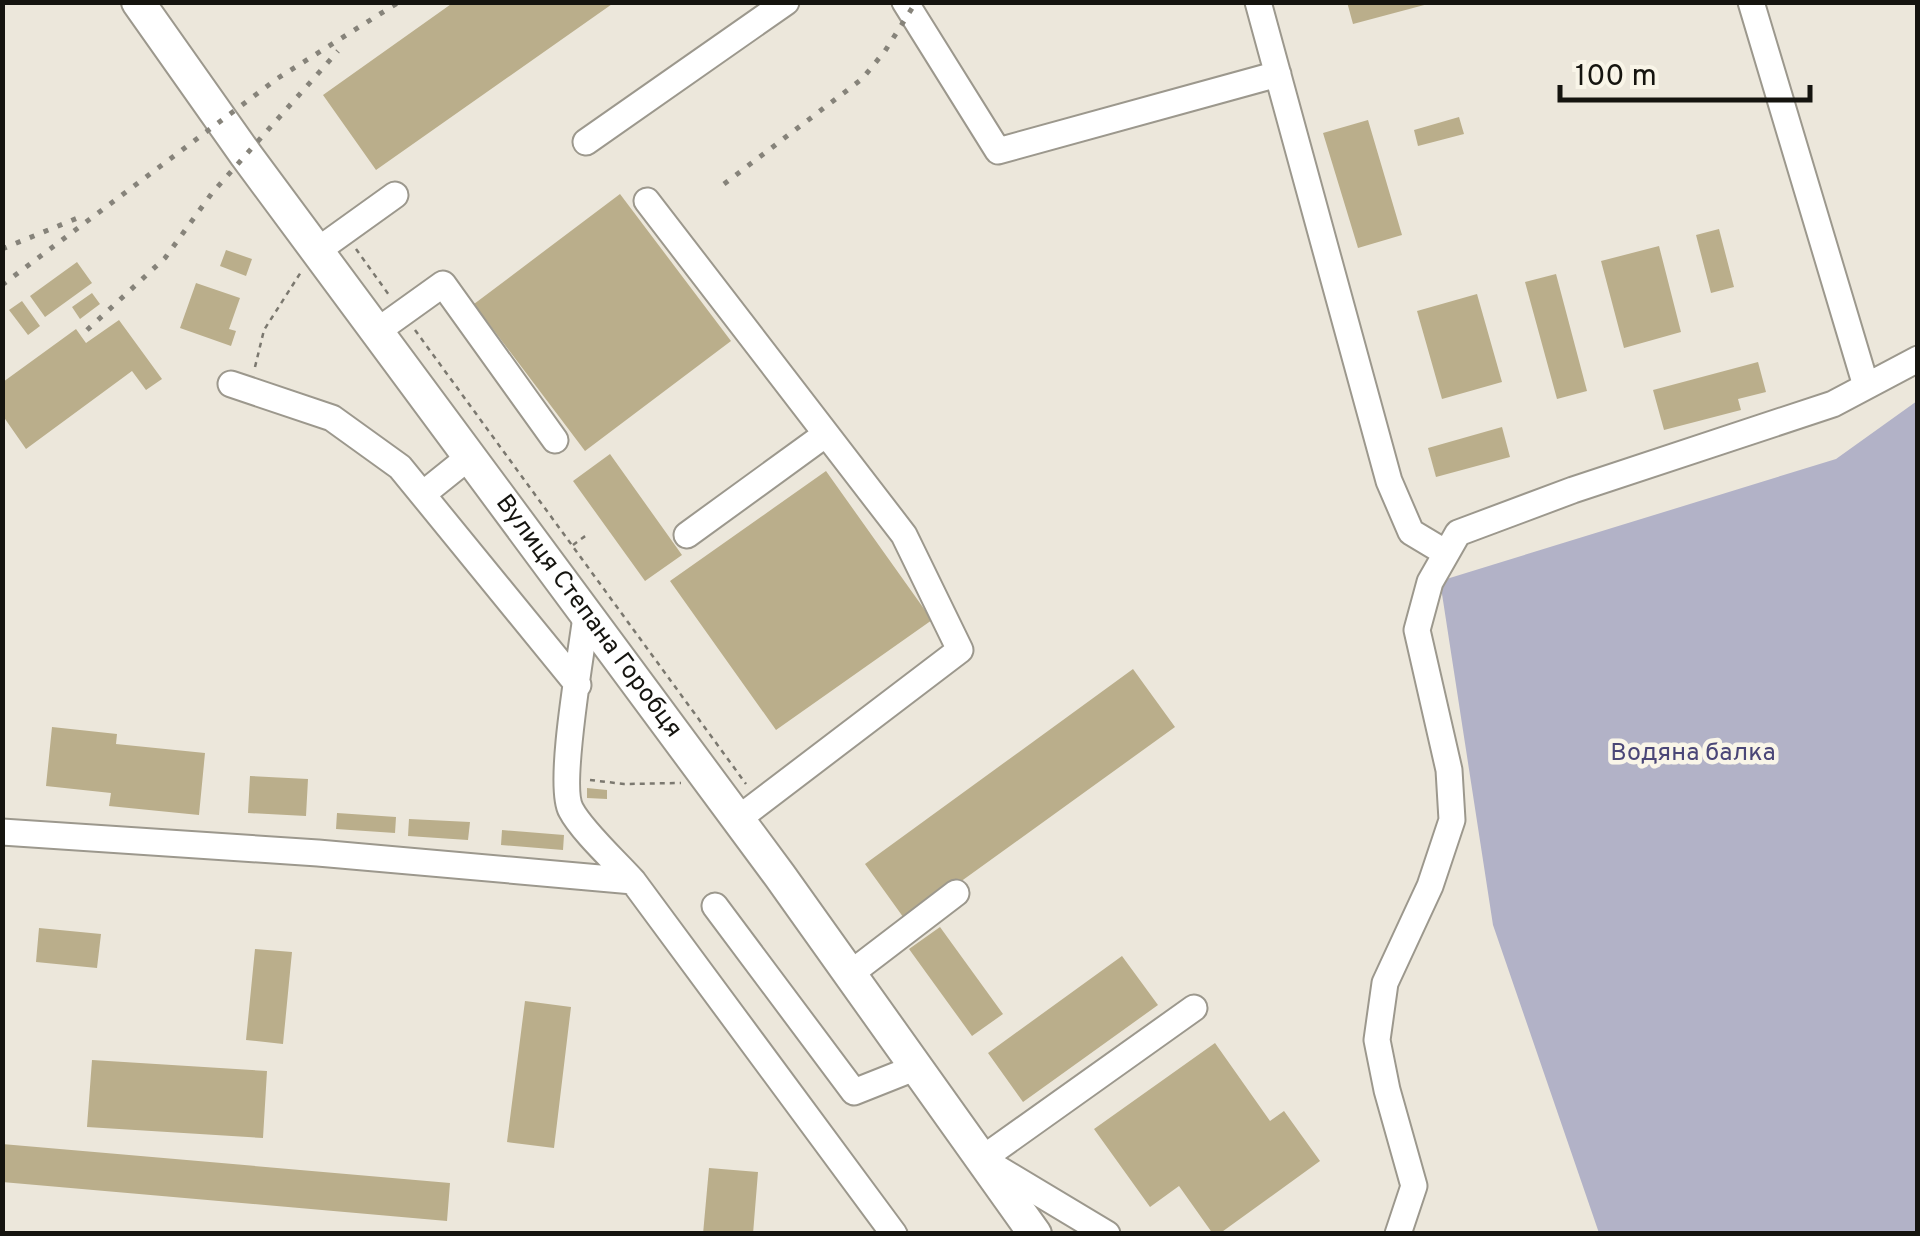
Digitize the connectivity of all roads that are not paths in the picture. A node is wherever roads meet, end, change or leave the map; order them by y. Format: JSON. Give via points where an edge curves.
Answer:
{"nodes":[{"id":1,"x":138,"y":2,"type":"edge"},
{"id":2,"x":786,"y":2,"type":"edge"},
{"id":3,"x":905,"y":2,"type":"edge"},
{"id":4,"x":1258,"y":2,"type":"edge"},
{"id":5,"x":1751,"y":2,"type":"edge"},
{"id":6,"x":1278,"y":74,"type":"junction"},
{"id":7,"x":586,"y":142,"type":"dead end"},
{"id":8,"x":395,"y":195,"type":"dead end"},
{"id":9,"x":647,"y":200,"type":"dead end"},
{"id":10,"x":330,"y":241,"type":"junction"},
{"id":11,"x":389,"y":322,"type":"junction"},
{"id":12,"x":1918,"y":358,"type":"edge"},
{"id":13,"x":1866,"y":386,"type":"junction"},
{"id":14,"x":240,"y":387,"type":"road end"},
{"id":15,"x":826,"y":434,"type":"junction"},
{"id":16,"x":555,"y":440,"type":"dead end"},
{"id":17,"x":469,"y":458,"type":"junction"},
{"id":18,"x":423,"y":494,"type":"junction"},
{"id":19,"x":687,"y":535,"type":"dead end"},
{"id":20,"x":1446,"y":552,"type":"junction"},
{"id":21,"x":586,"y":616,"type":"junction"},
{"id":22,"x":578,"y":685,"type":"junction"},
{"id":23,"x":749,"y":811,"type":"junction"},
{"id":24,"x":2,"y":832,"type":"edge"},
{"id":25,"x":633,"y":881,"type":"junction"},
{"id":26,"x":956,"y":893,"type":"dead end"},
{"id":27,"x":715,"y":906,"type":"dead end"},
{"id":28,"x":850,"y":974,"type":"junction"},
{"id":29,"x":1194,"y":1008,"type":"dead end"},
{"id":30,"x":917,"y":1067,"type":"junction"},
{"id":31,"x":982,"y":1159,"type":"junction"},
{"id":32,"x":894,"y":1234,"type":"edge"},
{"id":33,"x":1035,"y":1234,"type":"edge"},
{"id":34,"x":1107,"y":1234,"type":"edge"},
{"id":35,"x":1398,"y":1234,"type":"edge"}],
"edges":[{"from":1,"to":10,"type":"main road","name":"Вулиця Степана Горобця"},
{"from":2,"to":7,"type":"lane"},
{"from":3,"to":6,"type":"lane","via":[[998,150]]},
{"from":4,"to":6,"type":"lane"},
{"from":5,"to":13,"type":"lane"},
{"from":6,"to":20,"type":"lane","via":[[1389,481],[1411,532]]},
{"from":8,"to":10,"type":"lane"},
{"from":9,"to":15,"type":"lane"},
{"from":10,"to":11,"type":"main road","name":"Вулиця Степана Горобця"},
{"from":11,"to":16,"type":"lane","via":[[443,284]]},
{"from":11,"to":17,"type":"main road","name":"Вулиця Степана Горобця"},
{"from":12,"to":13,"type":"lane"},
{"from":13,"to":20,"type":"lane","via":[[1832,404],[1458,533]]},
{"from":14,"to":18,"type":"lane","via":[[332,418],[400,467]]},
{"from":15,"to":19,"type":"lane"},
{"from":15,"to":23,"type":"lane","via":[[904,535],[960,650]]},
{"from":17,"to":18,"type":"lane"},
{"from":17,"to":21,"type":"main road","name":"Вулиця Степана Горобця"},
{"from":18,"to":22,"type":"lane"},
{"from":20,"to":35,"type":"lane","via":[[1417,630],[1449,770],[1452,820],[1385,983],[1377,1040],[1414,1186]]},
{"from":21,"to":22,"type":"lane"},
{"from":21,"to":23,"type":"main road","name":"Вулиця Степана Горобця"},
{"from":22,"to":25,"type":"lane","via":[[569,809]]},
{"from":23,"to":28,"type":"main road","name":"Вулиця Степана Горобця"},
{"from":24,"to":25,"type":"lane"},
{"from":25,"to":32,"type":"lane"},
{"from":26,"to":28,"type":"lane"},
{"from":27,"to":30,"type":"lane","via":[[854,1092]]},
{"from":28,"to":30,"type":"main road","name":"Вулиця Степана Горобця"},
{"from":29,"to":31,"type":"lane"},
{"from":30,"to":31,"type":"main road","name":"Вулиця Степана Горобця"},
{"from":31,"to":33,"type":"main road","name":"Вулиця Степана Горобця"},
{"from":31,"to":34,"type":"lane"}]}
